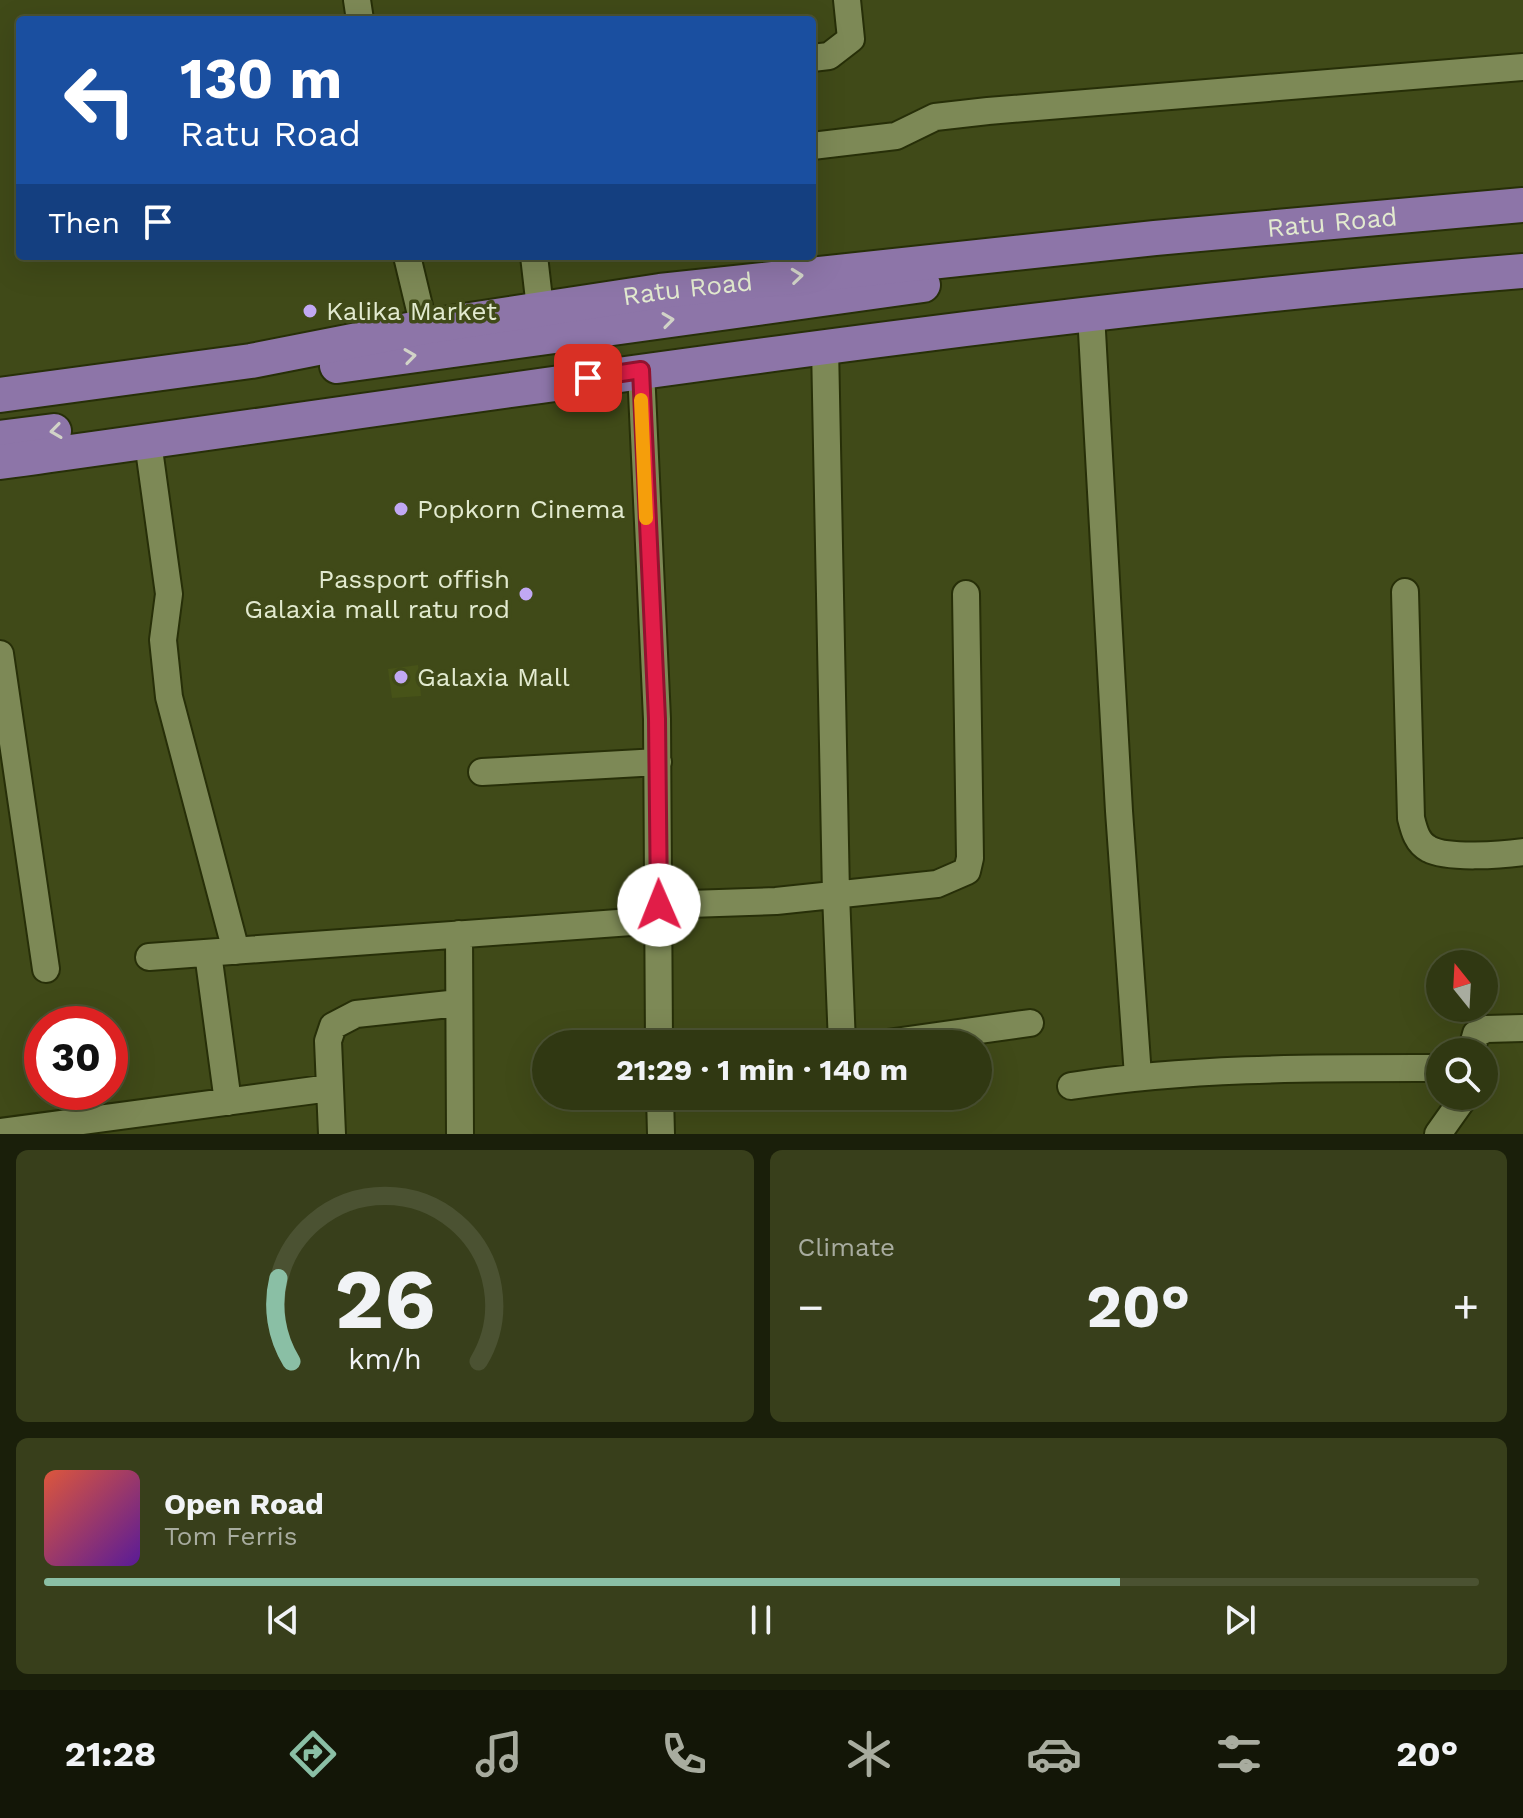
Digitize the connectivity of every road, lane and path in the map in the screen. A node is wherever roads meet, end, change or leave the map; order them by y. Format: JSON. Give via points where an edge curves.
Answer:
{"nodes":[{"id":1,"x":847,"y":0,"type":"edge"},
{"id":2,"x":816,"y":58,"type":"edge"},
{"id":3,"x":1523,"y":67,"type":"edge"},
{"id":4,"x":816,"y":146,"type":"edge"},
{"id":5,"x":1523,"y":205,"type":"edge"},
{"id":6,"x":1523,"y":225,"type":"edge"},
{"id":7,"x":1523,"y":252,"type":"edge"},
{"id":8,"x":408,"y":260,"type":"edge"},
{"id":9,"x":534,"y":260,"type":"edge"},
{"id":10,"x":1523,"y":271,"type":"edge"},
{"id":11,"x":540,"y":308,"type":"junction"},
{"id":12,"x":1091,"y":314,"type":"junction"},
{"id":13,"x":424,"y":327,"type":"junction"},
{"id":14,"x":825,"y":346,"type":"junction"},
{"id":15,"x":641,"y":370,"type":"junction"},
{"id":16,"x":0,"y":395,"type":"edge"},
{"id":17,"x":0,"y":412,"type":"edge"},
{"id":18,"x":0,"y":438,"type":"edge"},
{"id":19,"x":148,"y":442,"type":"junction"},
{"id":20,"x":0,"y":462,"type":"edge"},
{"id":21,"x":1405,"y":592,"type":"dead end"},
{"id":22,"x":966,"y":594,"type":"dead end"},
{"id":23,"x":0,"y":654,"type":"edge"},
{"id":24,"x":658,"y":762,"type":"junction"},
{"id":25,"x":482,"y":772,"type":"dead end"},
{"id":26,"x":1523,"y":852,"type":"edge"},
{"id":27,"x":836,"y":894,"type":"junction"},
{"id":28,"x":659,"y":912,"type":"junction"},
{"id":29,"x":459,"y":934,"type":"junction"},
{"id":30,"x":236,"y":951,"type":"junction"},
{"id":31,"x":208,"y":953,"type":"junction"},
{"id":32,"x":149,"y":957,"type":"dead end"},
{"id":33,"x":46,"y":969,"type":"dead end"},
{"id":34,"x":459,"y":1003,"type":"junction"},
{"id":35,"x":1030,"y":1023,"type":"dead end"},
{"id":36,"x":1523,"y":1028,"type":"edge"},
{"id":37,"x":659,"y":1030,"type":"edge"},
{"id":38,"x":841,"y":1030,"type":"edge"},
{"id":39,"x":980,"y":1030,"type":"edge"},
{"id":40,"x":1475,"y":1038,"type":"edge"},
{"id":41,"x":1426,"y":1068,"type":"edge"},
{"id":42,"x":1138,"y":1076,"type":"junction"},
{"id":43,"x":1071,"y":1086,"type":"dead end"},
{"id":44,"x":330,"y":1088,"type":"junction"},
{"id":45,"x":228,"y":1102,"type":"junction"},
{"id":46,"x":660,"y":1110,"type":"edge"},
{"id":47,"x":1455,"y":1110,"type":"edge"},
{"id":48,"x":0,"y":1132,"type":"edge"},
{"id":49,"x":332,"y":1134,"type":"edge"},
{"id":50,"x":460,"y":1134,"type":"edge"},
{"id":51,"x":661,"y":1134,"type":"edge"},
{"id":52,"x":1438,"y":1134,"type":"edge"}],
"edges":[{"from":1,"to":2,"type":"street","via":[[851,39],[829,56]]},
{"from":3,"to":4,"type":"street","via":[[988,111],[935,117],[896,136]]},
{"from":11,"to":5,"type":"main road","name":"Ratu Road","one_way":true,"via":[[1155,238]]},
{"from":17,"to":6,"type":"main road","one_way":true,"via":[[980,278]]},
{"from":7,"to":18,"type":"main road","one_way":true,"via":[[983,304]]},
{"from":8,"to":13,"type":"street"},
{"from":9,"to":11,"type":"street"},
{"from":10,"to":12,"type":"main road"},
{"from":11,"to":13,"type":"main road","name":"Ratu Road"},
{"from":12,"to":14,"type":"main road"},
{"from":12,"to":42,"type":"street"},
{"from":13,"to":16,"type":"main road","name":"Ratu Road","via":[[251,361]]},
{"from":14,"to":15,"type":"main road"},
{"from":14,"to":27,"type":"street"},
{"from":15,"to":19,"type":"main road"},
{"from":15,"to":24,"type":"street"},
{"from":19,"to":20,"type":"main road"},
{"from":19,"to":30,"type":"street","via":[[169,594],[163,640],[169,697]]},
{"from":21,"to":26,"type":"street","via":[[1411,818],[1417,839],[1430,850]]},
{"from":22,"to":27,"type":"street","via":[[967,871],[937,884]]},
{"from":23,"to":33,"type":"street"},
{"from":24,"to":25,"type":"street"},
{"from":24,"to":28,"type":"street"},
{"from":27,"to":28,"type":"street"},
{"from":27,"to":38,"type":"street"},
{"from":28,"to":29,"type":"street"},
{"from":28,"to":37,"type":"street"},
{"from":29,"to":30,"type":"street"},
{"from":29,"to":34,"type":"street"},
{"from":30,"to":31,"type":"street"},
{"from":31,"to":32,"type":"street"},
{"from":31,"to":45,"type":"street"},
{"from":34,"to":44,"type":"street","via":[[344,1017],[333,1026],[328,1041]]},
{"from":34,"to":50,"type":"street"},
{"from":35,"to":39,"type":"street"},
{"from":36,"to":40,"type":"street","via":[[1486,1029]]},
{"from":41,"to":42,"type":"street","via":[[1251,1067]]},
{"from":42,"to":43,"type":"street"},
{"from":44,"to":45,"type":"street"},
{"from":44,"to":49,"type":"street"},
{"from":45,"to":48,"type":"street"},
{"from":46,"to":51,"type":"street"},
{"from":47,"to":52,"type":"street"}]}
